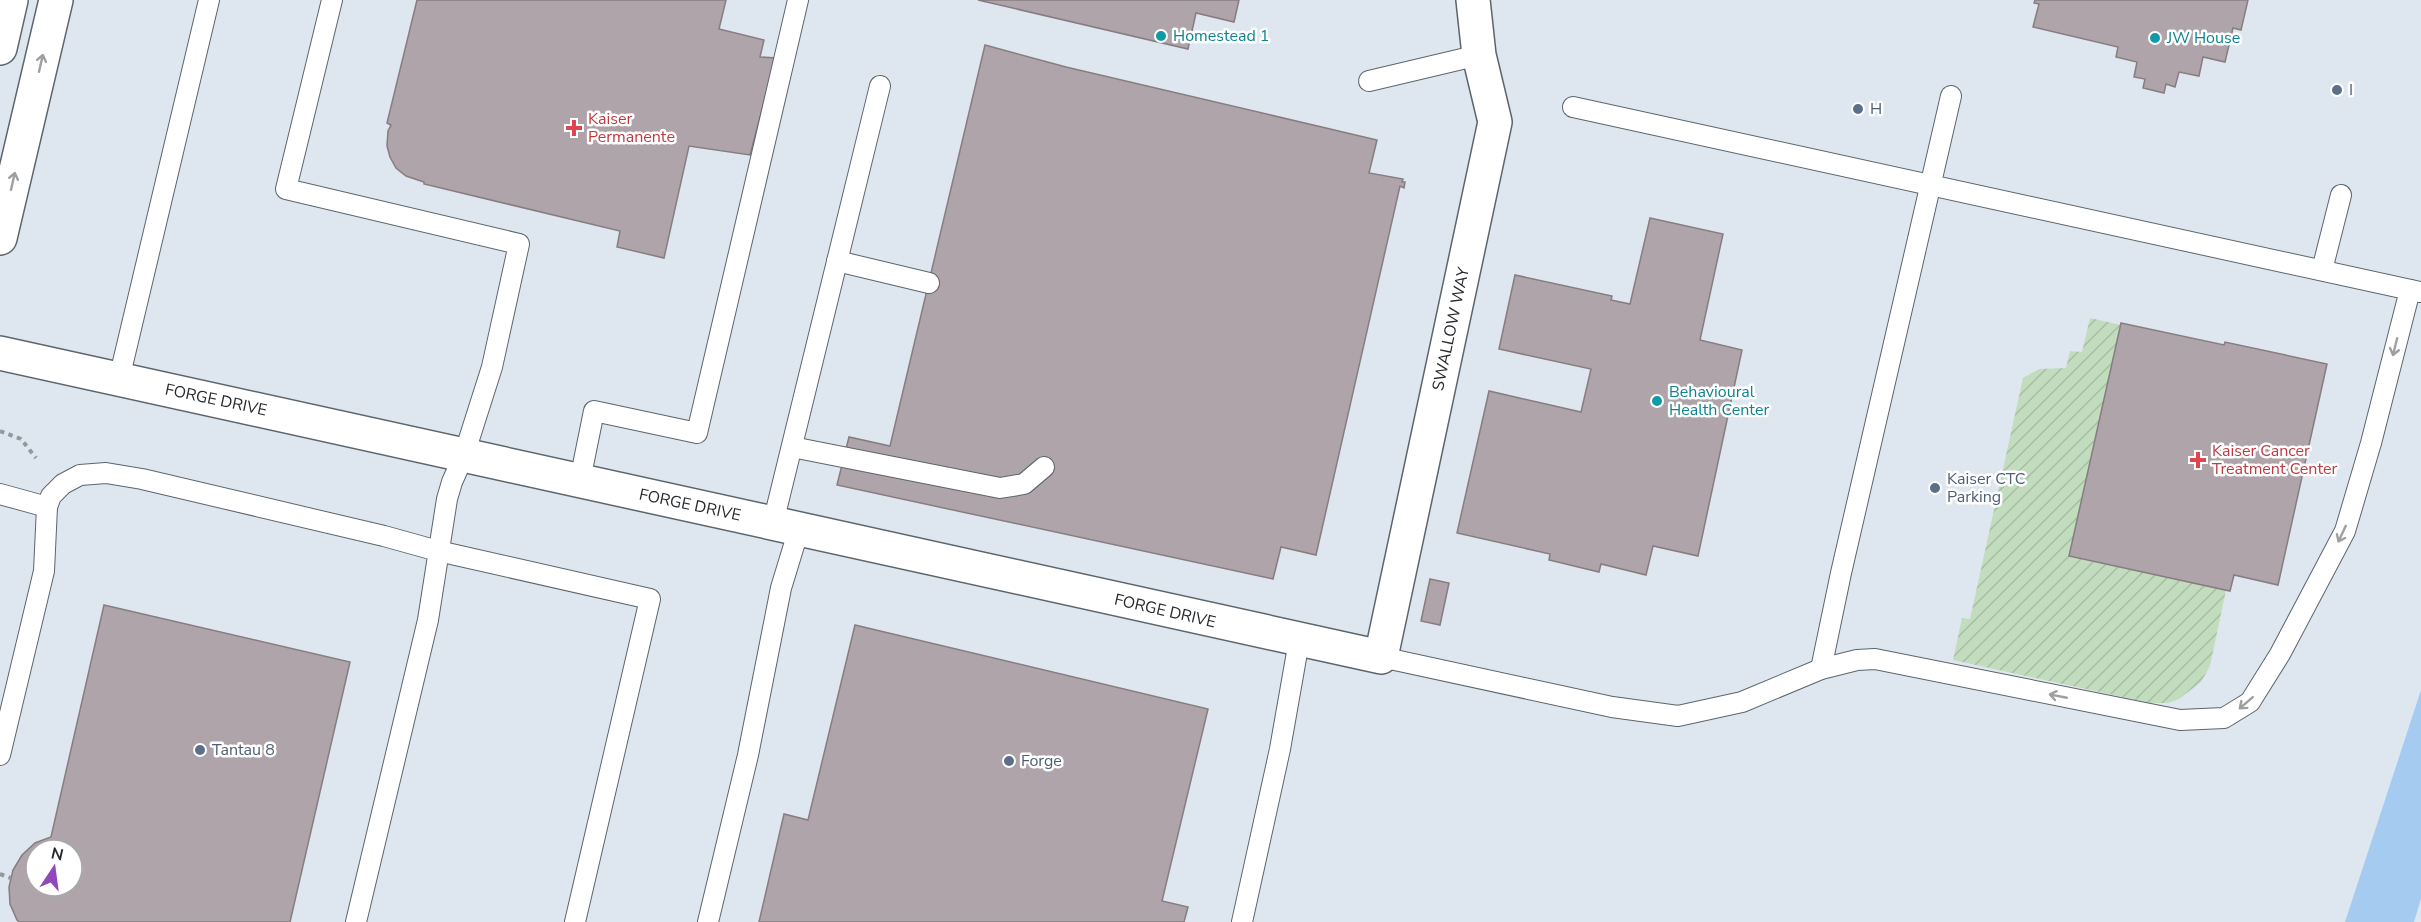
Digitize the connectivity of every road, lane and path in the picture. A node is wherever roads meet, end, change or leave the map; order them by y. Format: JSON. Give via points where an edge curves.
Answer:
{"nodes":[{"id":1,"x":11,"y":0,"type":"edge"},
{"id":2,"x":56,"y":0,"type":"edge"},
{"id":3,"x":209,"y":0,"type":"edge"},
{"id":4,"x":333,"y":0,"type":"edge"},
{"id":5,"x":798,"y":0,"type":"edge"},
{"id":6,"x":1473,"y":0,"type":"edge"},
{"id":7,"x":0,"y":48,"type":"edge"},
{"id":8,"x":1479,"y":56,"type":"junction"},
{"id":9,"x":1369,"y":81,"type":"dead end"},
{"id":10,"x":880,"y":86,"type":"dead end"},
{"id":11,"x":1951,"y":96,"type":"dead end"},
{"id":12,"x":1573,"y":107,"type":"dead end"},
{"id":13,"x":1931,"y":185,"type":"junction"},
{"id":14,"x":2341,"y":195,"type":"dead end"},
{"id":15,"x":0,"y":238,"type":"edge"},
{"id":16,"x":837,"y":261,"type":"junction"},
{"id":17,"x":2322,"y":270,"type":"junction"},
{"id":18,"x":929,"y":283,"type":"dead end"},
{"id":19,"x":2415,"y":291,"type":"edge"},
{"id":20,"x":0,"y":353,"type":"edge"},
{"id":21,"x":119,"y":379,"type":"junction"},
{"id":22,"x":0,"y":431,"type":"edge"},
{"id":23,"x":792,"y":447,"type":"junction"},
{"id":24,"x":465,"y":455,"type":"junction"},
{"id":25,"x":36,"y":458,"type":"dead end"},
{"id":26,"x":1044,"y":467,"type":"dead end"},
{"id":27,"x":580,"y":480,"type":"junction"},
{"id":28,"x":0,"y":494,"type":"edge"},
{"id":29,"x":47,"y":507,"type":"junction"},
{"id":30,"x":786,"y":526,"type":"junction"},
{"id":31,"x":438,"y":551,"type":"junction"},
{"id":32,"x":1299,"y":641,"type":"junction"},
{"id":33,"x":1381,"y":657,"type":"junction"},
{"id":34,"x":1821,"y":669,"type":"junction"},
{"id":35,"x":0,"y":755,"type":"edge"},
{"id":36,"x":0,"y":874,"type":"edge"},
{"id":37,"x":11,"y":878,"type":"dead end"},
{"id":38,"x":356,"y":922,"type":"edge"},
{"id":39,"x":575,"y":922,"type":"edge"},
{"id":40,"x":708,"y":922,"type":"edge"},
{"id":41,"x":1242,"y":922,"type":"edge"}],
"edges":[{"from":1,"to":7,"type":"street"},
{"from":15,"to":2,"type":"street","one_way":true},
{"from":3,"to":21,"type":"lane"},
{"from":4,"to":24,"type":"lane","via":[[286,189],[519,244],[492,367]]},
{"from":5,"to":27,"type":"lane","via":[[697,433],[594,411]]},
{"from":6,"to":8,"type":"street","name":"SWALLOW WAY"},
{"from":8,"to":9,"type":"lane"},
{"from":8,"to":33,"type":"street","name":"SWALLOW WAY","via":[[1495,122]]},
{"from":10,"to":16,"type":"lane"},
{"from":11,"to":13,"type":"lane"},
{"from":12,"to":13,"type":"lane"},
{"from":13,"to":17,"type":"lane"},
{"from":13,"to":34,"type":"lane"},
{"from":14,"to":17,"type":"lane"},
{"from":16,"to":18,"type":"lane"},
{"from":16,"to":23,"type":"lane"},
{"from":17,"to":19,"type":"lane"},
{"from":19,"to":34,"type":"lane","one_way":true,"via":[[2345,531],[2250,702],[2224,718],[2180,720],[1875,659]]},
{"from":20,"to":21,"type":"street","name":"FORGE DRIVE"},
{"from":21,"to":24,"type":"street","name":"FORGE DRIVE"},
{"from":22,"to":25,"type":"path","via":[[21,439]]},
{"from":23,"to":26,"type":"lane","via":[[1000,488],[1024,484]]},
{"from":23,"to":30,"type":"lane"},
{"from":24,"to":27,"type":"street","name":"FORGE DRIVE"},
{"from":24,"to":31,"type":"lane","via":[[452,482]]},
{"from":27,"to":30,"type":"street","name":"FORGE DRIVE"},
{"from":28,"to":29,"type":"lane"},
{"from":29,"to":31,"type":"lane","via":[[63,484],[80,475],[106,472]]},
{"from":29,"to":35,"type":"lane","via":[[44,571]]},
{"from":30,"to":32,"type":"street","name":"FORGE DRIVE"},
{"from":30,"to":40,"type":"lane","via":[[780,588],[748,755]]},
{"from":31,"to":38,"type":"lane","via":[[428,620]]},
{"from":31,"to":39,"type":"lane","via":[[650,599]]},
{"from":32,"to":33,"type":"street","name":"FORGE DRIVE"},
{"from":32,"to":41,"type":"lane","via":[[1281,749]]},
{"from":33,"to":34,"type":"lane","via":[[1612,707],[1678,716],[1742,702]]},
{"from":36,"to":37,"type":"path"}]}
